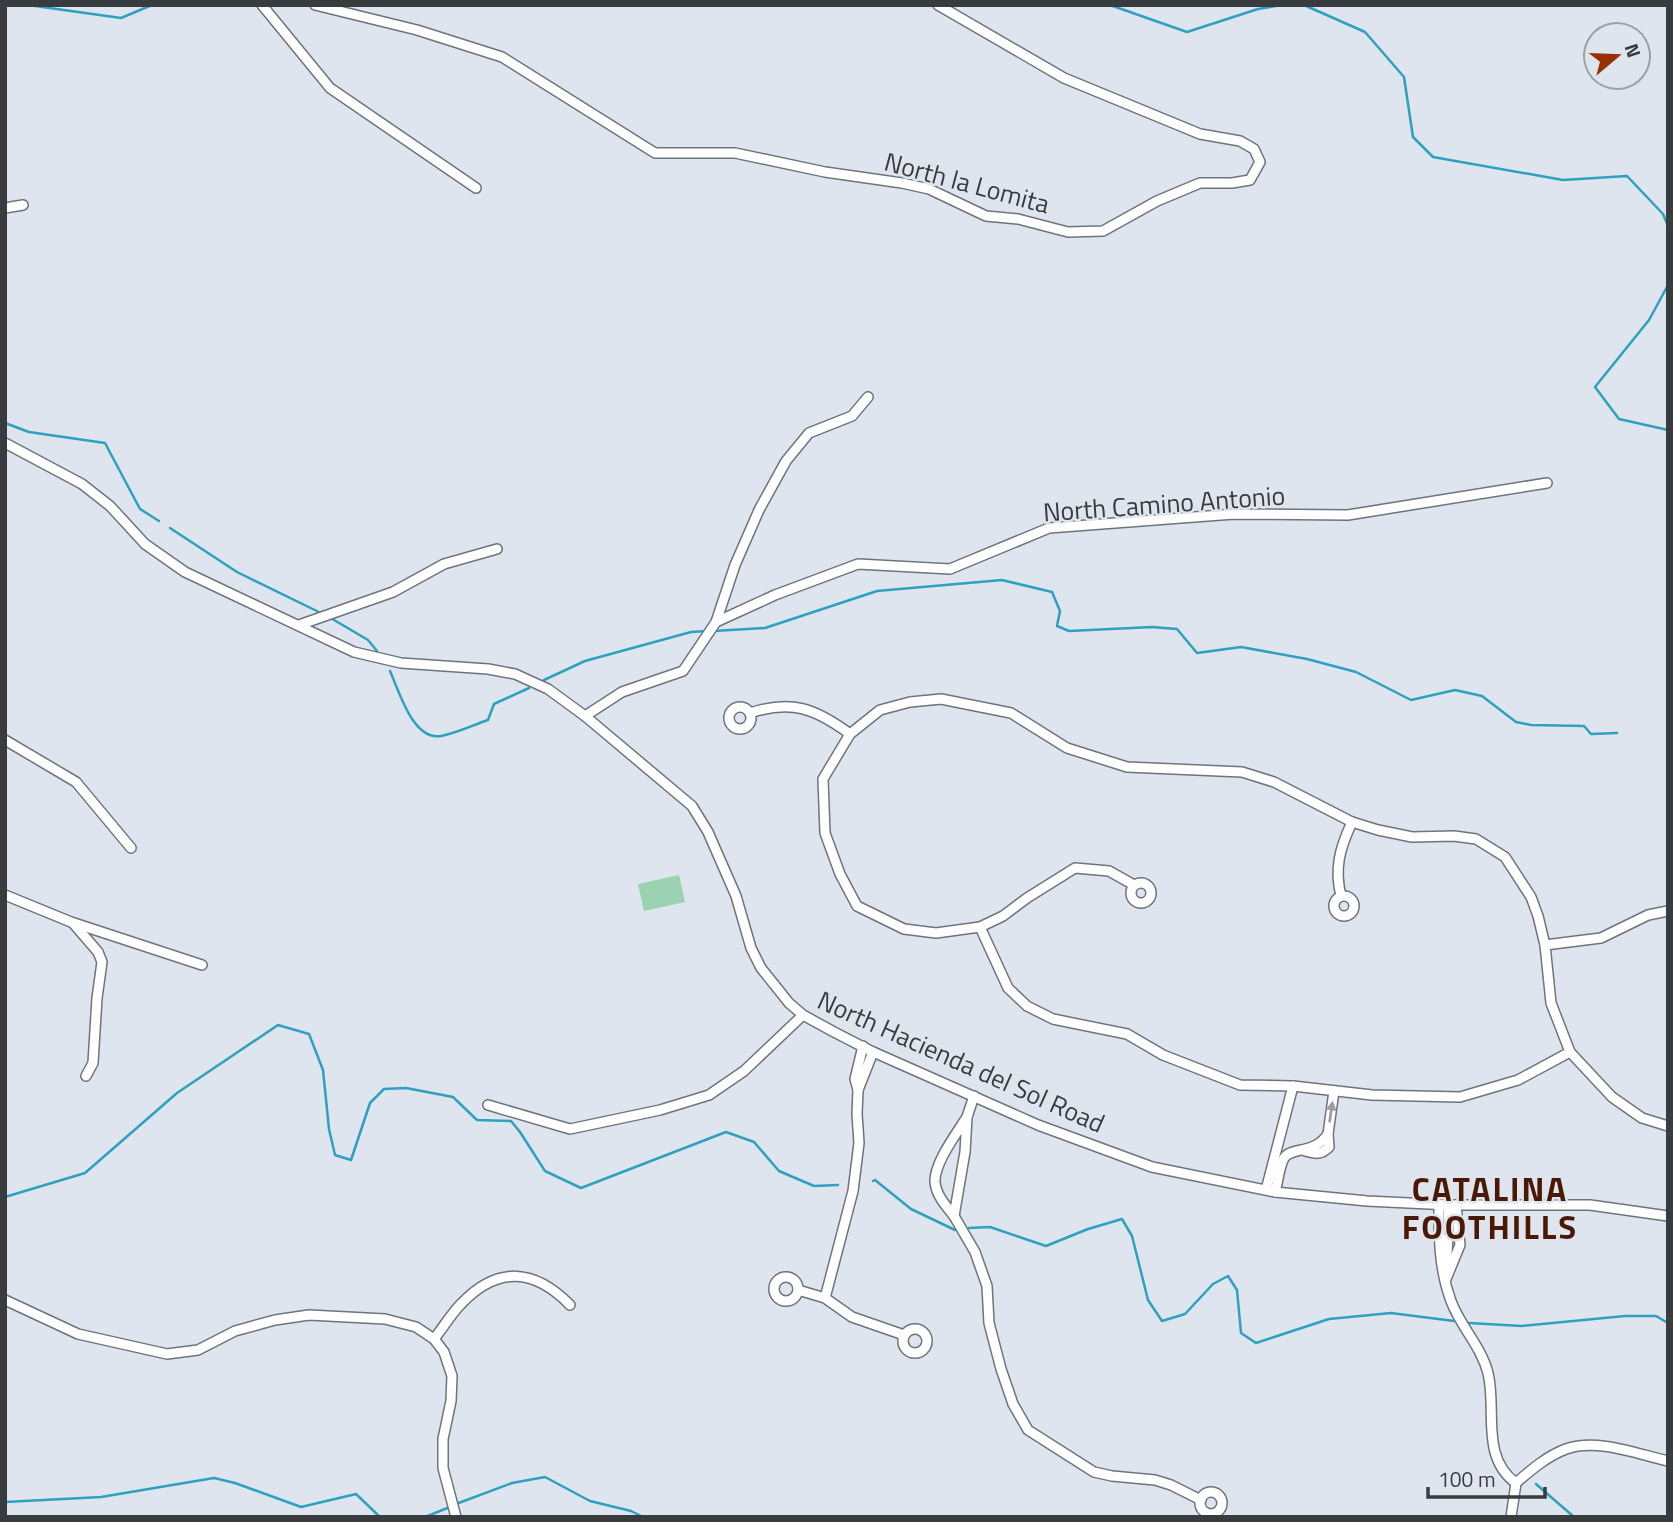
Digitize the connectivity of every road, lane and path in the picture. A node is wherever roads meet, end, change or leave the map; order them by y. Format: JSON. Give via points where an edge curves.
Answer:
{"nodes":[{"id":1,"x":262,"y":5,"type":"edge"},
{"id":2,"x":315,"y":5,"type":"edge"},
{"id":3,"x":938,"y":5,"type":"edge"},
{"id":4,"x":476,"y":188,"type":"dead end"},
{"id":5,"x":23,"y":205,"type":"dead end"},
{"id":6,"x":5,"y":208,"type":"edge"},
{"id":7,"x":868,"y":397,"type":"dead end"},
{"id":8,"x":5,"y":443,"type":"edge"},
{"id":9,"x":1547,"y":484,"type":"dead end"},
{"id":10,"x":497,"y":549,"type":"dead end"},
{"id":11,"x":716,"y":622,"type":"junction"},
{"id":12,"x":299,"y":625,"type":"junction"},
{"id":13,"x":750,"y":713,"type":"dead end"},
{"id":14,"x":584,"y":716,"type":"junction"},
{"id":15,"x":850,"y":734,"type":"junction"},
{"id":16,"x":5,"y":740,"type":"edge"},
{"id":17,"x":1352,"y":822,"type":"junction"},
{"id":18,"x":131,"y":848,"type":"dead end"},
{"id":19,"x":1134,"y":885,"type":"dead end"},
{"id":20,"x":5,"y":895,"type":"edge"},
{"id":21,"x":1341,"y":896,"type":"dead end"},
{"id":22,"x":1668,"y":911,"type":"edge"},
{"id":23,"x":71,"y":922,"type":"junction"},
{"id":24,"x":980,"y":928,"type":"junction"},
{"id":25,"x":1545,"y":945,"type":"junction"},
{"id":26,"x":202,"y":965,"type":"dead end"},
{"id":27,"x":803,"y":1014,"type":"junction"},
{"id":28,"x":863,"y":1046,"type":"junction"},
{"id":29,"x":873,"y":1052,"type":"junction"},
{"id":30,"x":1570,"y":1052,"type":"junction"},
{"id":31,"x":86,"y":1076,"type":"dead end"},
{"id":32,"x":1293,"y":1086,"type":"junction"},
{"id":33,"x":858,"y":1090,"type":"junction"},
{"id":34,"x":1334,"y":1091,"type":"junction"},
{"id":35,"x":974,"y":1096,"type":"junction"},
{"id":36,"x":488,"y":1105,"type":"dead end"},
{"id":37,"x":967,"y":1117,"type":"junction"},
{"id":38,"x":1668,"y":1126,"type":"edge"},
{"id":39,"x":1271,"y":1191,"type":"junction"},
{"id":40,"x":1448,"y":1205,"type":"junction"},
{"id":41,"x":954,"y":1216,"type":"junction"},
{"id":42,"x":1668,"y":1216,"type":"edge"},
{"id":43,"x":1446,"y":1279,"type":"junction"},
{"id":44,"x":798,"y":1290,"type":"dead end"},
{"id":45,"x":825,"y":1298,"type":"junction"},
{"id":46,"x":5,"y":1300,"type":"edge"},
{"id":47,"x":570,"y":1305,"type":"dead end"},
{"id":48,"x":904,"y":1335,"type":"dead end"},
{"id":49,"x":434,"y":1339,"type":"junction"},
{"id":50,"x":1668,"y":1461,"type":"edge"},
{"id":51,"x":1516,"y":1483,"type":"junction"},
{"id":52,"x":1201,"y":1500,"type":"dead end"},
{"id":53,"x":455,"y":1514,"type":"edge"},
{"id":54,"x":1511,"y":1517,"type":"edge"}],
"edges":[{"from":1,"to":4,"type":"street","via":[[330,88]]},
{"from":2,"to":3,"type":"street","name":"North la Lomita","via":[[502,57],[655,153],[735,153],[902,183],[929,189],[986,216],[1068,232],[1103,231],[1199,183],[1250,180],[1260,162],[1254,149],[1240,141],[1200,134],[1064,78]]},
{"from":5,"to":6,"type":"street"},
{"from":7,"to":11,"type":"street","via":[[852,416],[809,433],[786,461],[739,554]]},
{"from":8,"to":12,"type":"street","name":"North Hacienda del Sol Road","via":[[82,484],[145,544],[185,572]]},
{"from":9,"to":11,"type":"street","name":"North Camino Antonio","via":[[1348,516],[1234,514],[1049,528],[950,569],[858,564]]},
{"from":10,"to":12,"type":"street","via":[[444,564],[393,592]]},
{"from":11,"to":14,"type":"street","via":[[683,671],[622,692]]},
{"from":12,"to":14,"type":"street","name":"North Hacienda del Sol Road","via":[[378,659],[515,674],[548,689]]},
{"from":13,"to":15,"type":"street","via":[[798,706],[828,718]]},
{"from":14,"to":27,"type":"street","name":"North Hacienda del Sol Road","via":[[692,806],[709,832],[761,968]]},
{"from":15,"to":17,"type":"street","via":[[880,710],[941,699],[1011,713],[1067,748],[1127,767],[1257,776]]},
{"from":15,"to":24,"type":"street","via":[[823,779],[825,833],[857,906],[918,932]]},
{"from":16,"to":18,"type":"street","via":[[76,782]]},
{"from":17,"to":21,"type":"street","via":[[1337,864]]},
{"from":17,"to":25,"type":"street","via":[[1412,837],[1476,839],[1505,857],[1531,897]]},
{"from":19,"to":24,"type":"street","via":[[1109,871],[1075,868]]},
{"from":20,"to":23,"type":"street"},
{"from":22,"to":25,"type":"street","via":[[1648,915],[1601,938]]},
{"from":23,"to":26,"type":"street"},
{"from":23,"to":31,"type":"street","via":[[102,962],[93,1063]]},
{"from":24,"to":32,"type":"street","via":[[1008,988],[1027,1006],[1053,1019],[1127,1034],[1177,1062],[1240,1085]]},
{"from":25,"to":30,"type":"street","via":[[1551,1003]]},
{"from":27,"to":28,"type":"street","name":"North Hacienda del Sol Road"},
{"from":27,"to":36,"type":"street","via":[[718,1089],[660,1110],[570,1129]]},
{"from":28,"to":29,"type":"street","name":"North Hacienda del Sol Road"},
{"from":28,"to":33,"type":"street","via":[[855,1079]]},
{"from":29,"to":33,"type":"street"},
{"from":29,"to":35,"type":"street","name":"North Hacienda del Sol Road"},
{"from":30,"to":34,"type":"street","via":[[1518,1080],[1460,1097]]},
{"from":30,"to":38,"type":"street","via":[[1612,1097],[1642,1118]]},
{"from":32,"to":34,"type":"street"},
{"from":32,"to":39,"type":"street"},
{"from":33,"to":45,"type":"street","via":[[859,1143],[853,1191]]},
{"from":39,"to":34,"type":"street","one_way":true,"via":[[1283,1160],[1321,1144],[1328,1134]]},
{"from":35,"to":37,"type":"street"},
{"from":35,"to":39,"type":"street","name":"North Hacienda del Sol Road","via":[[1152,1167]]},
{"from":37,"to":41,"type":"street"},
{"from":37,"to":41,"type":"street","via":[[944,1154],[935,1181]]},
{"from":39,"to":40,"type":"street","name":"North Hacienda del Sol Road"},
{"from":40,"to":42,"type":"street","name":"North Hacienda del Sol Road","via":[[1590,1205]]},
{"from":40,"to":43,"type":"street"},
{"from":40,"to":43,"type":"street","via":[[1439,1253]]},
{"from":40,"to":43,"type":"street","via":[[1460,1245]]},
{"from":41,"to":52,"type":"street","via":[[975,1252],[987,1286],[989,1323],[1001,1369],[1028,1430],[1094,1472],[1155,1480]]},
{"from":43,"to":51,"type":"street","via":[[1451,1300],[1487,1370],[1499,1465]]},
{"from":44,"to":45,"type":"street"},
{"from":45,"to":48,"type":"street","via":[[852,1317]]},
{"from":46,"to":49,"type":"street","via":[[78,1334],[167,1354],[198,1350],[235,1331],[309,1315],[384,1319],[416,1327]]},
{"from":47,"to":49,"type":"street","via":[[544,1283],[516,1276],[502,1278],[482,1286],[460,1304]]},
{"from":49,"to":53,"type":"street","via":[[452,1376],[443,1468]]},
{"from":50,"to":51,"type":"street","via":[[1601,1446],[1578,1446],[1549,1458]]},
{"from":51,"to":54,"type":"street"}]}
